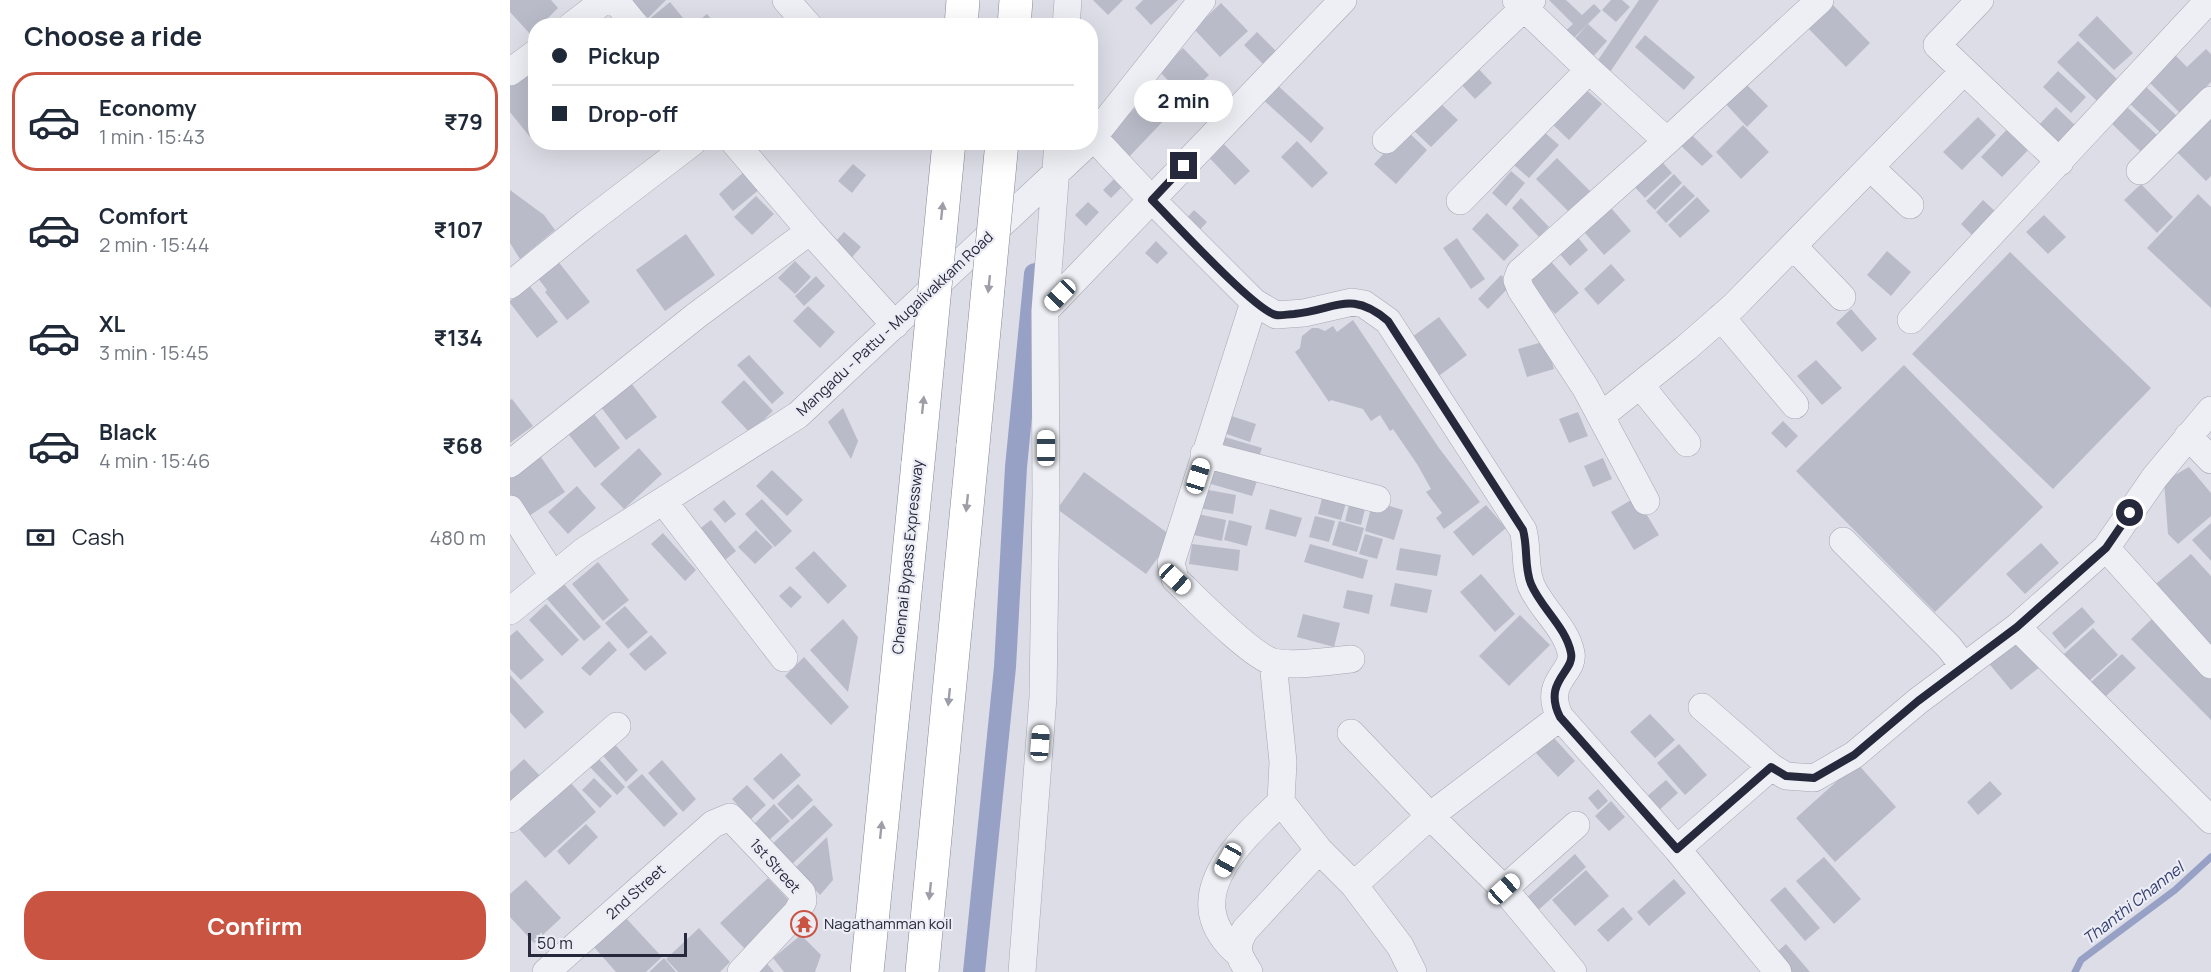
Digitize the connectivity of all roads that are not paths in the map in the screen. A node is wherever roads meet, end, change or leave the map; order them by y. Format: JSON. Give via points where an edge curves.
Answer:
{"nodes":[{"id":1,"x":605,"y":0,"type":"edge"},
{"id":2,"x":615,"y":0,"type":"edge"},
{"id":3,"x":786,"y":0,"type":"edge"},
{"id":4,"x":963,"y":0,"type":"edge"},
{"id":5,"x":1016,"y":0,"type":"edge"},
{"id":6,"x":1068,"y":0,"type":"edge"},
{"id":7,"x":1202,"y":0,"type":"edge"},
{"id":8,"x":1343,"y":0,"type":"edge"},
{"id":9,"x":1820,"y":0,"type":"edge"},
{"id":10,"x":1980,"y":0,"type":"edge"},
{"id":11,"x":2209,"y":0,"type":"edge"},
{"id":12,"x":1524,"y":3,"type":"edge"},
{"id":13,"x":581,"y":18,"type":"edge"},
{"id":14,"x":630,"y":18,"type":"edge"},
{"id":15,"x":802,"y":18,"type":"edge"},
{"id":16,"x":962,"y":18,"type":"edge"},
{"id":17,"x":1015,"y":18,"type":"edge"},
{"id":18,"x":1067,"y":18,"type":"edge"},
{"id":19,"x":528,"y":59,"type":"edge"},
{"id":20,"x":1589,"y":70,"type":"junction"},
{"id":21,"x":1964,"y":71,"type":"junction"},
{"id":22,"x":510,"y":72,"type":"edge"},
{"id":23,"x":2211,"y":100,"type":"edge"},
{"id":24,"x":1098,"y":131,"type":"edge"},
{"id":25,"x":1386,"y":140,"type":"dead end"},
{"id":26,"x":1667,"y":141,"type":"junction"},
{"id":27,"x":1098,"y":147,"type":"edge"},
{"id":28,"x":683,"y":150,"type":"edge"},
{"id":29,"x":741,"y":150,"type":"edge"},
{"id":30,"x":948,"y":150,"type":"edge"},
{"id":31,"x":1001,"y":150,"type":"edge"},
{"id":32,"x":1057,"y":150,"type":"edge"},
{"id":33,"x":1080,"y":150,"type":"edge"},
{"id":34,"x":2060,"y":162,"type":"junction"},
{"id":35,"x":1870,"y":167,"type":"junction"},
{"id":36,"x":2140,"y":171,"type":"dead end"},
{"id":37,"x":1056,"y":172,"type":"junction"},
{"id":38,"x":1152,"y":200,"type":"junction"},
{"id":39,"x":1460,"y":201,"type":"dead end"},
{"id":40,"x":1910,"y":205,"type":"dead end"},
{"id":41,"x":810,"y":231,"type":"junction"},
{"id":42,"x":1793,"y":246,"type":"junction"},
{"id":43,"x":510,"y":285,"type":"edge"},
{"id":44,"x":1842,"y":297,"type":"dead end"},
{"id":45,"x":1254,"y":302,"type":"junction"},
{"id":46,"x":1045,"y":310,"type":"junction"},
{"id":47,"x":1721,"y":317,"type":"junction"},
{"id":48,"x":1911,"y":320,"type":"dead end"},
{"id":49,"x":896,"y":325,"type":"junction"},
{"id":50,"x":1640,"y":385,"type":"junction"},
{"id":51,"x":1795,"y":405,"type":"dead end"},
{"id":52,"x":2211,"y":410,"type":"edge"},
{"id":53,"x":1601,"y":416,"type":"junction"},
{"id":54,"x":2188,"y":436,"type":"junction"},
{"id":55,"x":1687,"y":443,"type":"dead end"},
{"id":56,"x":1204,"y":453,"type":"junction"},
{"id":57,"x":2211,"y":460,"type":"edge"},
{"id":58,"x":510,"y":464,"type":"edge"},
{"id":59,"x":1377,"y":499,"type":"dead end"},
{"id":60,"x":663,"y":501,"type":"junction"},
{"id":61,"x":1646,"y":501,"type":"dead end"},
{"id":62,"x":510,"y":509,"type":"edge"},
{"id":63,"x":1843,"y":541,"type":"dead end"},
{"id":64,"x":2106,"y":548,"type":"junction"},
{"id":65,"x":553,"y":576,"type":"junction"},
{"id":66,"x":510,"y":611,"type":"edge"},
{"id":67,"x":2017,"y":627,"type":"junction"},
{"id":68,"x":784,"y":658,"type":"dead end"},
{"id":69,"x":1351,"y":659,"type":"dead end"},
{"id":70,"x":1273,"y":662,"type":"junction"},
{"id":71,"x":2211,"y":665,"type":"edge"},
{"id":72,"x":1964,"y":667,"type":"junction"},
{"id":73,"x":1702,"y":707,"type":"dead end"},
{"id":74,"x":1560,"y":717,"type":"junction"},
{"id":75,"x":617,"y":726,"type":"dead end"},
{"id":76,"x":1351,"y":733,"type":"dead end"},
{"id":77,"x":1771,"y":767,"type":"junction"},
{"id":78,"x":1281,"y":802,"type":"junction"},
{"id":79,"x":1430,"y":816,"type":"junction"},
{"id":80,"x":730,"y":817,"type":"joint"},
{"id":81,"x":510,"y":819,"type":"edge"},
{"id":82,"x":2211,"y":820,"type":"edge"},
{"id":83,"x":1576,"y":825,"type":"dead end"},
{"id":84,"x":1677,"y":849,"type":"junction"},
{"id":85,"x":1319,"y":850,"type":"junction"},
{"id":86,"x":1354,"y":885,"type":"junction"},
{"id":87,"x":1504,"y":889,"type":"junction"},
{"id":88,"x":1244,"y":963,"type":"edge"},
{"id":89,"x":546,"y":972,"type":"edge"},
{"id":90,"x":741,"y":972,"type":"edge"},
{"id":91,"x":867,"y":972,"type":"edge"},
{"id":92,"x":922,"y":972,"type":"edge"},
{"id":93,"x":1022,"y":972,"type":"edge"},
{"id":94,"x":1413,"y":972,"type":"edge"},
{"id":95,"x":1573,"y":972,"type":"edge"},
{"id":96,"x":1778,"y":972,"type":"edge"}],
"edges":[{"from":1,"to":13,"type":"street"},
{"from":2,"to":14,"type":"street"},
{"from":3,"to":15,"type":"street"},
{"from":4,"to":16,"type":"highway"},
{"from":5,"to":17,"type":"highway"},
{"from":6,"to":18,"type":"street"},
{"from":7,"to":24,"type":"street","name":"Mangadu - Pattu - Mugalivakkam Road"},
{"from":8,"to":38,"type":"street"},
{"from":9,"to":26,"type":"street"},
{"from":10,"to":21,"type":"street","via":[[1937,45]]},
{"from":11,"to":34,"type":"street"},
{"from":12,"to":20,"type":"street"},
{"from":12,"to":25,"type":"street"},
{"from":19,"to":22,"type":"street"},
{"from":20,"to":26,"type":"street"},
{"from":20,"to":39,"type":"street"},
{"from":21,"to":34,"type":"street"},
{"from":21,"to":35,"type":"street"},
{"from":23,"to":36,"type":"street"},
{"from":26,"to":53,"type":"street","via":[[1520,272],[1517,280]]},
{"from":27,"to":38,"type":"street"},
{"from":28,"to":43,"type":"street"},
{"from":29,"to":41,"type":"street"},
{"from":91,"to":30,"type":"highway","name":"Chennai Bypass Expressway","one_way":true,"bridge":true},
{"from":31,"to":92,"type":"highway","one_way":true,"bridge":true},
{"from":32,"to":37,"type":"street"},
{"from":33,"to":37,"type":"street","name":"Mangadu - Pattu - Mugalivakkam Road"},
{"from":34,"to":48,"type":"street"},
{"from":35,"to":40,"type":"street"},
{"from":35,"to":42,"type":"street"},
{"from":37,"to":46,"type":"street"},
{"from":37,"to":49,"type":"street","name":"Mangadu - Pattu - Mugalivakkam Road"},
{"from":38,"to":45,"type":"street"},
{"from":38,"to":46,"type":"street"},
{"from":41,"to":49,"type":"street"},
{"from":41,"to":58,"type":"street"},
{"from":42,"to":44,"type":"street"},
{"from":42,"to":47,"type":"street"},
{"from":45,"to":56,"type":"street"},
{"from":45,"to":74,"type":"street","via":[[1276,315],[1352,302],[1364,304],[1388,321],[1523,530],[1527,575],[1571,651],[1572,660],[1555,688],[1554,705]]},
{"from":46,"to":93,"type":"street","via":[[1043,697]]},
{"from":47,"to":50,"type":"street"},
{"from":47,"to":51,"type":"street"},
{"from":49,"to":60,"type":"street","name":"Mangadu - Pattu - Mugalivakkam Road","via":[[798,415]]},
{"from":50,"to":53,"type":"street"},
{"from":50,"to":55,"type":"street"},
{"from":52,"to":54,"type":"street"},
{"from":53,"to":61,"type":"street"},
{"from":54,"to":57,"type":"street"},
{"from":54,"to":64,"type":"street"},
{"from":56,"to":59,"type":"street"},
{"from":56,"to":70,"type":"street","via":[[1171,563],[1172,571],[1175,579],[1253,651]]},
{"from":60,"to":65,"type":"street","name":"Mangadu - Pattu - Mugalivakkam Road","via":[[584,551]]},
{"from":60,"to":68,"type":"street"},
{"from":62,"to":65,"type":"street"},
{"from":63,"to":72,"type":"street","via":[[1949,647]]},
{"from":64,"to":67,"type":"street"},
{"from":64,"to":71,"type":"street"},
{"from":65,"to":66,"type":"street","name":"Mangadu - Pattu - Mugalivakkam Road"},
{"from":67,"to":72,"type":"street"},
{"from":67,"to":82,"type":"street"},
{"from":69,"to":70,"type":"street"},
{"from":70,"to":78,"type":"street","via":[[1283,762]]},
{"from":72,"to":77,"type":"street","via":[[1854,755],[1814,778],[1786,776]]},
{"from":73,"to":77,"type":"street"},
{"from":74,"to":79,"type":"street"},
{"from":74,"to":84,"type":"street"},
{"from":75,"to":81,"type":"street"},
{"from":76,"to":79,"type":"street"},
{"from":77,"to":84,"type":"street"},
{"from":78,"to":85,"type":"street"},
{"from":78,"to":88,"type":"street","via":[[1245,836],[1228,860],[1211,898],[1217,930]]},
{"from":79,"to":86,"type":"street"},
{"from":79,"to":87,"type":"street"},
{"from":80,"to":89,"type":"street","name":"2nd Street","via":[[712,824]]},
{"from":80,"to":90,"type":"street","name":"1st Street","via":[[802,893],[797,912]]},
{"from":83,"to":87,"type":"street"},
{"from":84,"to":96,"type":"street"},
{"from":85,"to":86,"type":"street"},
{"from":85,"to":88,"type":"street","via":[[1245,930],[1238,942]]},
{"from":86,"to":94,"type":"street","via":[[1400,946]]},
{"from":87,"to":95,"type":"street"}]}
